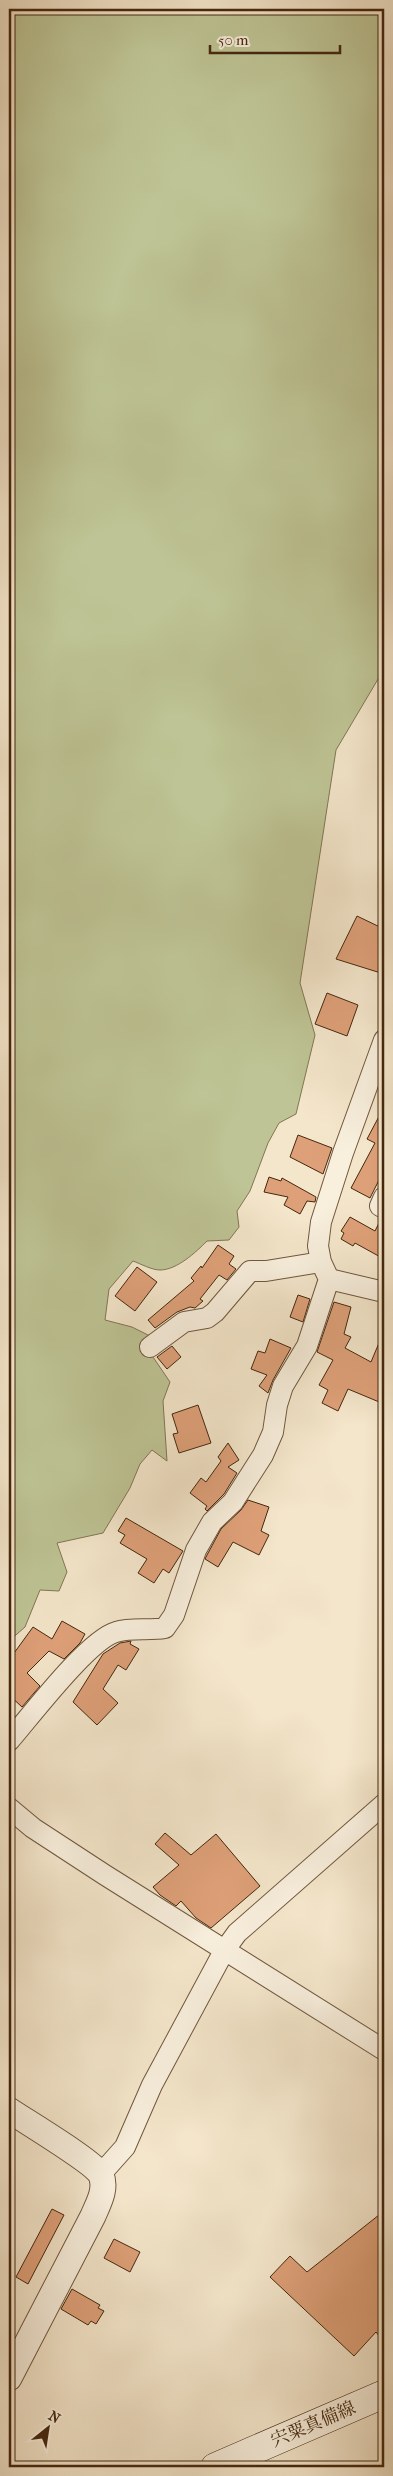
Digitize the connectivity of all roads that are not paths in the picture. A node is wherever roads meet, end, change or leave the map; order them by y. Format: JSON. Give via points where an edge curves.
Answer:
{"nodes":[{"id":1,"x":384,"y":1040,"type":"edge"},
{"id":2,"x":384,"y":1197,"type":"edge"},
{"id":3,"x":384,"y":1208,"type":"edge"},
{"id":4,"x":325,"y":1270,"type":"junction"},
{"id":5,"x":384,"y":1292,"type":"edge"},
{"id":6,"x":150,"y":1347,"type":"dead end"},
{"id":7,"x":9,"y":1741,"type":"edge"},
{"id":8,"x":384,"y":1804,"type":"edge"},
{"id":9,"x":9,"y":1808,"type":"edge"},
{"id":10,"x":224,"y":1951,"type":"junction"},
{"id":11,"x":384,"y":2050,"type":"edge"},
{"id":12,"x":9,"y":2110,"type":"edge"},
{"id":13,"x":100,"y":2175,"type":"junction"},
{"id":14,"x":9,"y":2378,"type":"edge"},
{"id":15,"x":384,"y":2394,"type":"edge"},
{"id":16,"x":215,"y":2467,"type":"edge"}],
"edges":[{"from":1,"to":4,"type":"street","via":[[321,1222],[318,1246]]},
{"from":2,"to":3,"type":"street","via":[[380,1206]]},
{"from":4,"to":5,"type":"street"},
{"from":4,"to":6,"type":"street","via":[[250,1271],[215,1312],[207,1318],[184,1322]]},
{"from":4,"to":7,"type":"street","via":[[307,1346],[283,1386],[273,1432],[263,1455],[233,1502],[212,1522],[199,1544],[174,1615],[165,1628],[114,1632],[96,1644],[78,1660]]},
{"from":8,"to":10,"type":"street","via":[[237,1934]]},
{"from":9,"to":10,"type":"street","via":[[33,1828]]},
{"from":10,"to":11,"type":"street"},
{"from":10,"to":13,"type":"street","via":[[152,2085],[125,2147]]},
{"from":12,"to":13,"type":"street","via":[[84,2160]]},
{"from":13,"to":14,"type":"street","via":[[103,2191],[93,2216]]},
{"from":15,"to":16,"type":"main road","name":"宍粟真備線"}]}
